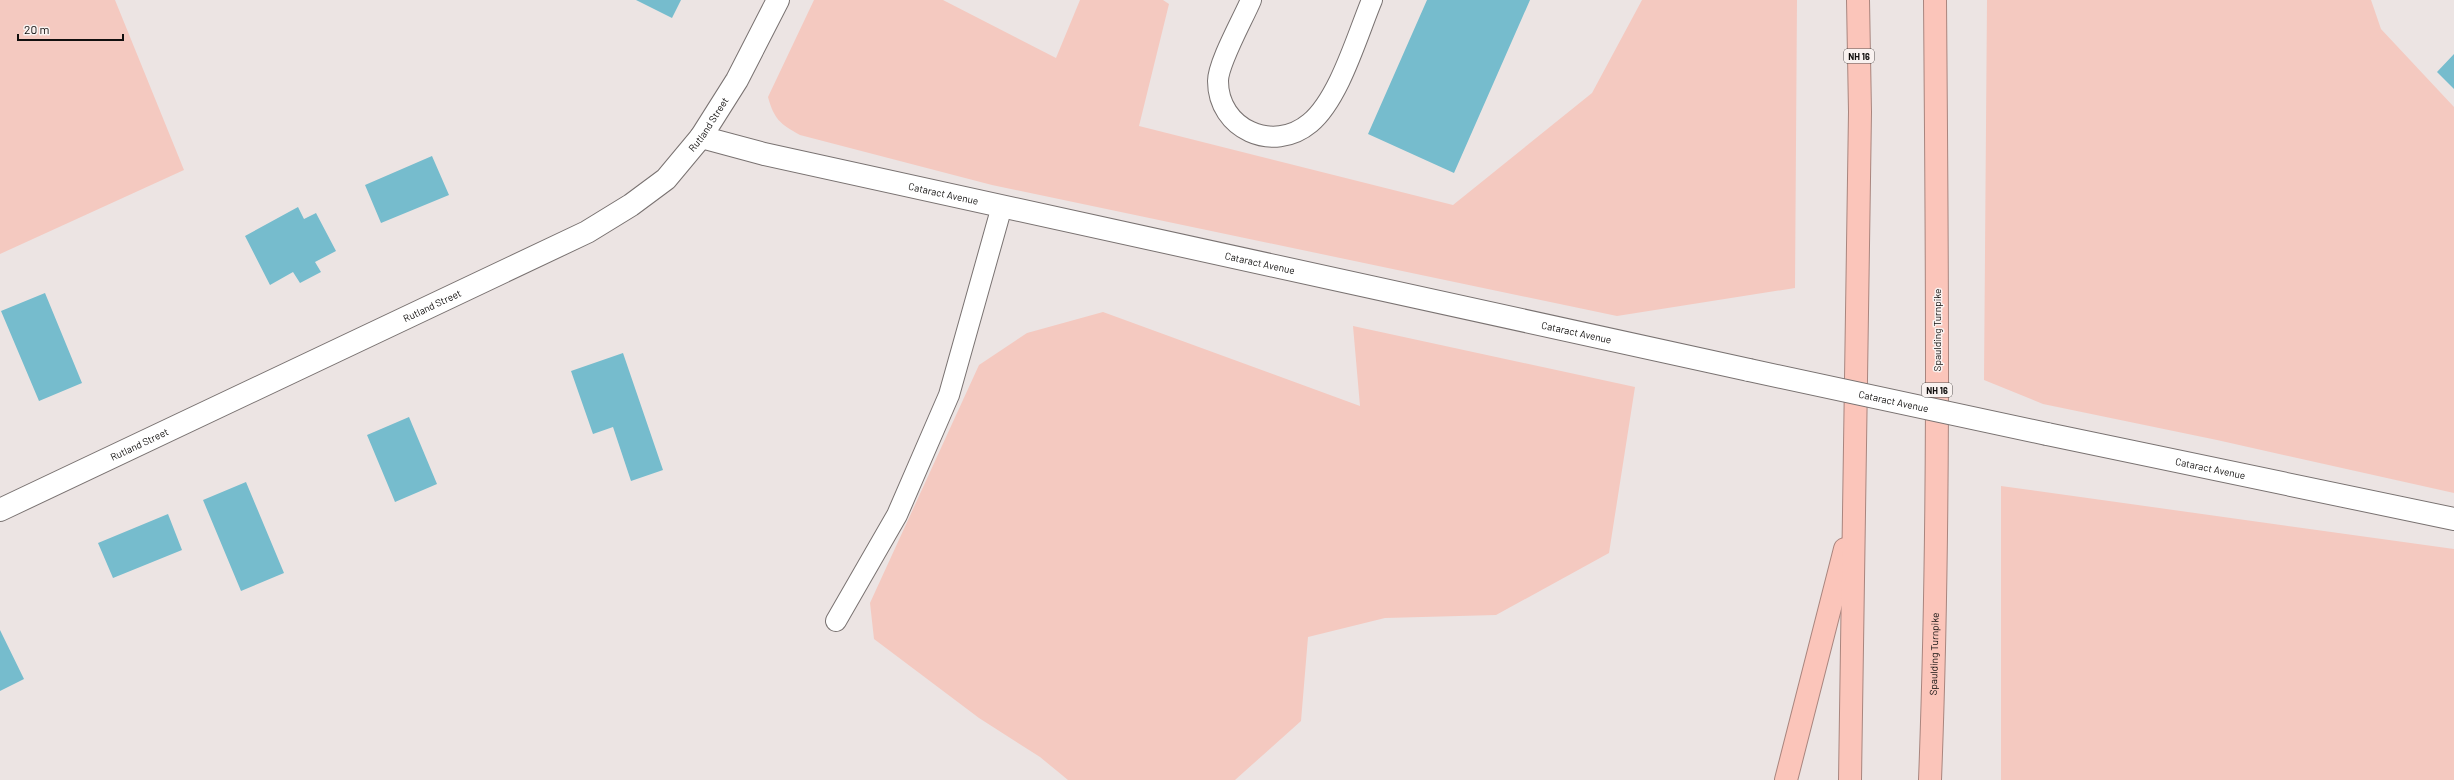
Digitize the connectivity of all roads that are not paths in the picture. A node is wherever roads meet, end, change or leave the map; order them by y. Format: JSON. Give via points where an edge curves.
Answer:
{"nodes":[{"id":1,"x":778,"y":0,"type":"edge"},
{"id":2,"x":1251,"y":0,"type":"edge"},
{"id":3,"x":1372,"y":0,"type":"edge"},
{"id":4,"x":1858,"y":0,"type":"edge"},
{"id":5,"x":1935,"y":0,"type":"edge"},
{"id":6,"x":701,"y":137,"type":"junction"},
{"id":7,"x":1002,"y":206,"type":"junction"},
{"id":8,"x":0,"y":510,"type":"edge"},
{"id":9,"x":1854,"y":513,"type":"junction"},
{"id":10,"x":2454,"y":519,"type":"edge"},
{"id":11,"x":836,"y":621,"type":"dead end"},
{"id":12,"x":1786,"y":780,"type":"edge"},
{"id":13,"x":1850,"y":780,"type":"edge"},
{"id":14,"x":1930,"y":780,"type":"edge"}],
"edges":[{"from":1,"to":6,"type":"street","name":"Rutland Street","via":[[737,80]]},
{"from":2,"to":3,"type":"lane","via":[[1221,67],[1218,80],[1220,98],[1226,110],[1240,126],[1262,137],[1285,136],[1309,124],[1329,102]]},
{"from":4,"to":9,"type":"highway","number":"NH 16","via":[[1860,112]]},
{"from":5,"to":14,"type":"highway","name":"Spaulding Turnpike","number":"NH 16","via":[[1937,339],[1935,649]]},
{"from":6,"to":7,"type":"street","name":"Cataract Avenue","via":[[764,154]]},
{"from":6,"to":8,"type":"street","name":"Rutland Street","via":[[666,179],[631,205],[587,232]]},
{"from":7,"to":10,"type":"street","name":"Cataract Avenue","bridge":true,"via":[[1750,370]]},
{"from":7,"to":11,"type":"lane","via":[[949,395],[897,515]]},
{"from":9,"to":12,"type":"highway"},
{"from":9,"to":13,"type":"highway","number":"NH 16"}]}
